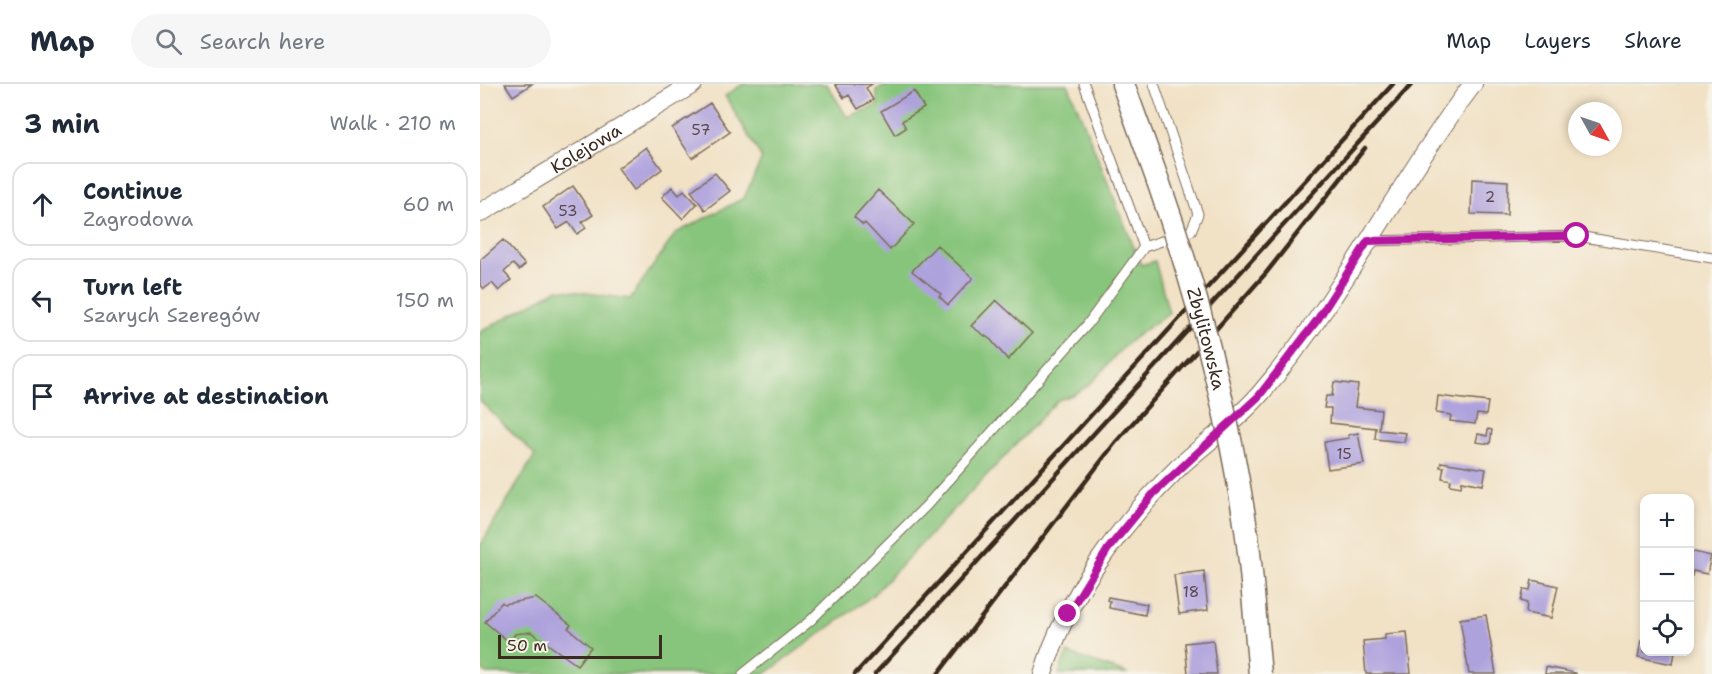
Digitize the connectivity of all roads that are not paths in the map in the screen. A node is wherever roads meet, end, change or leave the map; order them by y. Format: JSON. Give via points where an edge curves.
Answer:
{"nodes":[{"id":1,"x":693,"y":84,"type":"edge"},
{"id":2,"x":1084,"y":84,"type":"edge"},
{"id":3,"x":1123,"y":84,"type":"edge"},
{"id":4,"x":1154,"y":84,"type":"edge"},
{"id":5,"x":1473,"y":84,"type":"edge"},
{"id":6,"x":480,"y":213,"type":"edge"},
{"id":7,"x":1368,"y":241,"type":"junction"},
{"id":8,"x":1144,"y":247,"type":"junction"},
{"id":9,"x":1712,"y":258,"type":"edge"},
{"id":10,"x":743,"y":674,"type":"edge"},
{"id":11,"x":1043,"y":674,"type":"edge"},
{"id":12,"x":1260,"y":674,"type":"edge"}],
"edges":[{"from":1,"to":6,"type":"street","name":"Kolejowa"},
{"from":2,"to":8,"type":"lane"},
{"from":3,"to":12,"type":"street","name":"Zbylitowska","bridge":true,"via":[[1193,285],[1229,432],[1246,531]]},
{"from":4,"to":8,"type":"lane","via":[[1198,214],[1191,231]]},
{"from":5,"to":7,"type":"street"},
{"from":7,"to":9,"type":"lane","via":[[1577,236]]},
{"from":7,"to":11,"type":"street","via":[[1318,319],[1259,396],[1167,480],[1108,549],[1068,614]]},
{"from":8,"to":10,"type":"lane","via":[[1087,325],[927,505],[810,621]]}]}
